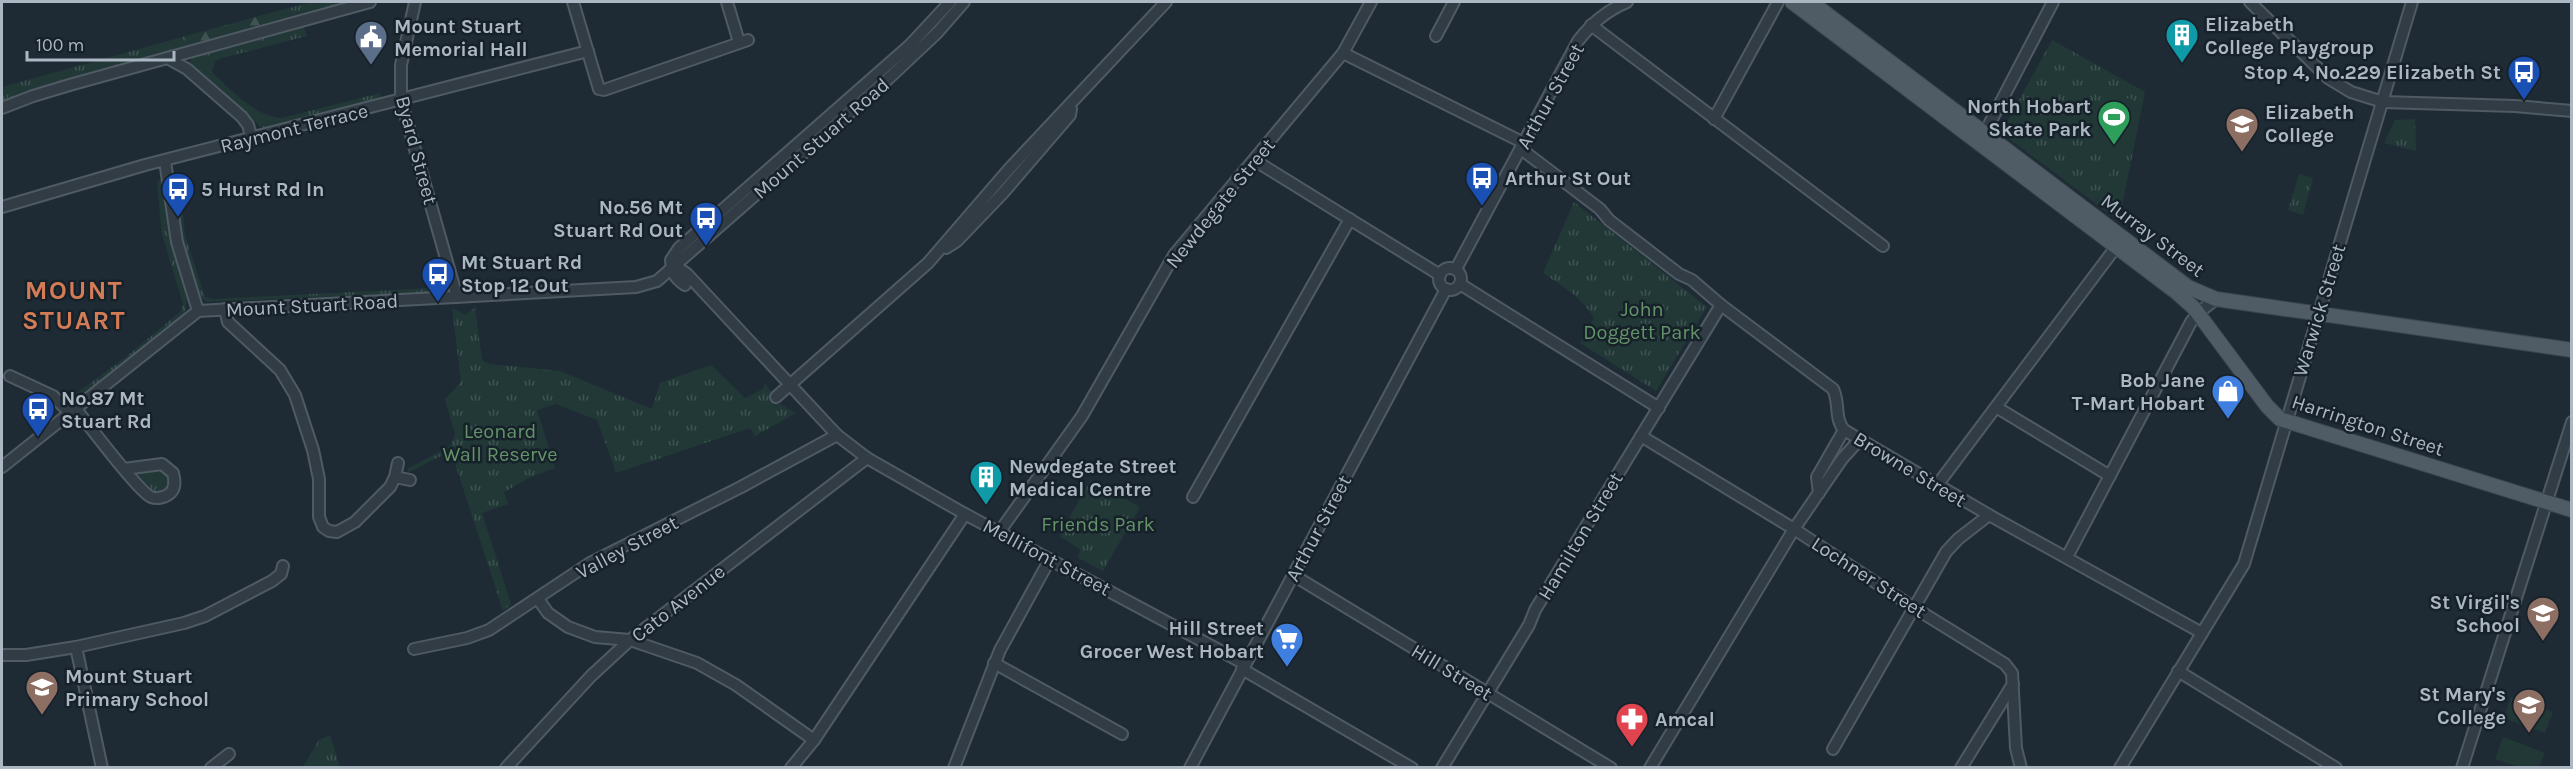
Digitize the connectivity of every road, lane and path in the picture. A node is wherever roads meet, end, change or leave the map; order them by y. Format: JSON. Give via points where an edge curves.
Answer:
{"nodes":[{"id":1,"x":370,"y":2,"type":"edge"},
{"id":2,"x":415,"y":2,"type":"edge"},
{"id":3,"x":573,"y":2,"type":"edge"},
{"id":4,"x":727,"y":2,"type":"edge"},
{"id":5,"x":950,"y":2,"type":"edge"},
{"id":6,"x":964,"y":2,"type":"edge"},
{"id":7,"x":1166,"y":2,"type":"edge"},
{"id":8,"x":1371,"y":2,"type":"edge"},
{"id":9,"x":1454,"y":2,"type":"edge"},
{"id":10,"x":1778,"y":2,"type":"edge"},
{"id":11,"x":1792,"y":2,"type":"edge"},
{"id":12,"x":1811,"y":2,"type":"edge"},
{"id":13,"x":2053,"y":2,"type":"edge"},
{"id":14,"x":2250,"y":2,"type":"edge"},
{"id":15,"x":2412,"y":2,"type":"edge"},
{"id":16,"x":1617,"y":3,"type":"edge"},
{"id":17,"x":1591,"y":25,"type":"junction"},
{"id":18,"x":1436,"y":36,"type":"dead end"},
{"id":19,"x":588,"y":51,"type":"junction"},
{"id":20,"x":1343,"y":53,"type":"junction"},
{"id":21,"x":169,"y":59,"type":"junction"},
{"id":22,"x":401,"y":100,"type":"junction"},
{"id":23,"x":2383,"y":102,"type":"junction"},
{"id":24,"x":2,"y":108,"type":"edge"},
{"id":25,"x":2571,"y":111,"type":"edge"},
{"id":26,"x":1714,"y":119,"type":"junction"},
{"id":27,"x":1982,"y":138,"type":"junction"},
{"id":28,"x":252,"y":139,"type":"junction"},
{"id":29,"x":1523,"y":146,"type":"junction"},
{"id":30,"x":1254,"y":160,"type":"junction"},
{"id":31,"x":165,"y":161,"type":"junction"},
{"id":32,"x":2,"y":207,"type":"edge"},
{"id":33,"x":1350,"y":219,"type":"junction"},
{"id":34,"x":2120,"y":242,"type":"junction"},
{"id":35,"x":1883,"y":246,"type":"dead end"},
{"id":36,"x":672,"y":268,"type":"junction"},
{"id":37,"x":1456,"y":269,"type":"junction"},
{"id":38,"x":1440,"y":275,"type":"junction"},
{"id":39,"x":1460,"y":284,"type":"junction"},
{"id":40,"x":648,"y":285,"type":"junction"},
{"id":41,"x":685,"y":285,"type":"junction"},
{"id":42,"x":1446,"y":289,"type":"junction"},
{"id":43,"x":701,"y":291,"type":"junction"},
{"id":44,"x":457,"y":297,"type":"junction"},
{"id":45,"x":2216,"y":299,"type":"junction"},
{"id":46,"x":1721,"y":305,"type":"junction"},
{"id":47,"x":225,"y":309,"type":"junction"},
{"id":48,"x":198,"y":311,"type":"junction"},
{"id":49,"x":2198,"y":313,"type":"junction"},
{"id":50,"x":2318,"y":314,"type":"junction"},
{"id":51,"x":2571,"y":350,"type":"edge"},
{"id":52,"x":10,"y":376,"type":"dead end"},
{"id":53,"x":790,"y":384,"type":"junction"},
{"id":54,"x":776,"y":397,"type":"dead end"},
{"id":55,"x":1996,"y":407,"type":"junction"},
{"id":56,"x":1659,"y":408,"type":"junction"},
{"id":57,"x":73,"y":411,"type":"junction"},
{"id":58,"x":2285,"y":422,"type":"junction"},
{"id":59,"x":2571,"y":422,"type":"edge"},
{"id":60,"x":1844,"y":430,"type":"junction"},
{"id":61,"x":837,"y":435,"type":"junction"},
{"id":62,"x":1641,"y":436,"type":"junction"},
{"id":63,"x":1860,"y":438,"type":"junction"},
{"id":64,"x":867,"y":458,"type":"junction"},
{"id":65,"x":398,"y":463,"type":"dead end"},
{"id":66,"x":2,"y":467,"type":"edge"},
{"id":67,"x":124,"y":469,"type":"junction"},
{"id":68,"x":2110,"y":476,"type":"junction"},
{"id":69,"x":395,"y":477,"type":"junction"},
{"id":70,"x":410,"y":480,"type":"dead end"},
{"id":71,"x":1938,"y":484,"type":"junction"},
{"id":72,"x":1819,"y":493,"type":"junction"},
{"id":73,"x":1193,"y":497,"type":"dead end"},
{"id":74,"x":2547,"y":502,"type":"junction"},
{"id":75,"x":2571,"y":510,"type":"edge"},
{"id":76,"x":965,"y":514,"type":"junction"},
{"id":77,"x":1989,"y":515,"type":"junction"},
{"id":78,"x":1794,"y":529,"type":"junction"},
{"id":79,"x":1000,"y":531,"type":"junction"},
{"id":80,"x":2067,"y":557,"type":"junction"},
{"id":81,"x":1050,"y":559,"type":"junction"},
{"id":82,"x":283,"y":566,"type":"dead end"},
{"id":83,"x":1293,"y":575,"type":"junction"},
{"id":84,"x":538,"y":599,"type":"junction"},
{"id":85,"x":1913,"y":607,"type":"junction"},
{"id":86,"x":2202,"y":633,"type":"junction"},
{"id":87,"x":630,"y":640,"type":"junction"},
{"id":88,"x":76,"y":647,"type":"junction"},
{"id":89,"x":414,"y":649,"type":"dead end"},
{"id":90,"x":2,"y":654,"type":"edge"},
{"id":91,"x":994,"y":663,"type":"junction"},
{"id":92,"x":1243,"y":666,"type":"junction"},
{"id":93,"x":2178,"y":672,"type":"junction"},
{"id":94,"x":2013,"y":684,"type":"junction"},
{"id":95,"x":1486,"y":693,"type":"junction"},
{"id":96,"x":1122,"y":734,"type":"dead end"},
{"id":97,"x":814,"y":740,"type":"junction"},
{"id":98,"x":1833,"y":749,"type":"dead end"},
{"id":99,"x":229,"y":754,"type":"dead end"},
{"id":100,"x":102,"y":768,"type":"edge"},
{"id":101,"x":212,"y":768,"type":"edge"},
{"id":102,"x":506,"y":768,"type":"edge"},
{"id":103,"x":791,"y":768,"type":"edge"},
{"id":104,"x":954,"y":768,"type":"edge"},
{"id":105,"x":1190,"y":768,"type":"edge"},
{"id":106,"x":1412,"y":768,"type":"edge"},
{"id":107,"x":1442,"y":768,"type":"edge"},
{"id":108,"x":1611,"y":768,"type":"edge"},
{"id":109,"x":1650,"y":768,"type":"edge"},
{"id":110,"x":1961,"y":768,"type":"edge"},
{"id":111,"x":2021,"y":768,"type":"edge"},
{"id":112,"x":2121,"y":768,"type":"edge"},
{"id":113,"x":2336,"y":768,"type":"edge"},
{"id":114,"x":2462,"y":768,"type":"edge"}],
"edges":[{"from":1,"to":21,"type":"street"},
{"from":2,"to":22,"type":"street","name":"Byard Street","via":[[400,65]]},
{"from":3,"to":19,"type":"street"},
{"from":4,"to":19,"type":"street","via":[[741,38],[604,90],[599,89]]},
{"from":5,"to":36,"type":"street","name":"Mount Stuart Road","via":[[910,45],[687,240],[671,260]]},
{"from":6,"to":36,"type":"street","name":"Mount Stuart Road","via":[[904,65]]},
{"from":7,"to":53,"type":"street","via":[[1002,178],[939,252]]},
{"from":8,"to":20,"type":"street","name":"Newdegate Street"},
{"from":9,"to":18,"type":"street"},
{"from":10,"to":26,"type":"street"},
{"from":11,"to":27,"type":"main road","name":"Murray Street"},
{"from":12,"to":27,"type":"main road","name":"Murray Street"},
{"from":13,"to":27,"type":"street"},
{"from":14,"to":23,"type":"street","via":[[2328,78],[2351,92]]},
{"from":15,"to":23,"type":"street","name":"Warwick Street"},
{"from":16,"to":17,"type":"street","name":"Arthur Street"},
{"from":17,"to":26,"type":"street"},
{"from":17,"to":29,"type":"street","name":"Arthur Street","via":[[1570,55]]},
{"from":19,"to":22,"type":"street","name":"Raymont Terrace"},
{"from":20,"to":29,"type":"street","name":"Browne Street"},
{"from":20,"to":30,"type":"street","name":"Newdegate Street"},
{"from":21,"to":24,"type":"street"},
{"from":21,"to":28,"type":"street","via":[[187,69],[242,117]]},
{"from":22,"to":28,"type":"street","name":"Raymont Terrace"},
{"from":22,"to":44,"type":"street","name":"Byard Street"},
{"from":23,"to":25,"type":"street"},
{"from":23,"to":50,"type":"street","name":"Warwick Street"},
{"from":26,"to":35,"type":"street"},
{"from":27,"to":34,"type":"main road","name":"Murray Street"},
{"from":28,"to":31,"type":"street","name":"Raymont Terrace"},
{"from":29,"to":37,"type":"street","name":"Arthur Street"},
{"from":29,"to":46,"type":"street","name":"Browne Street","via":[[1609,220]]},
{"from":30,"to":33,"type":"street"},
{"from":30,"to":79,"type":"street","name":"Newdegate Street","via":[[1174,255],[1082,417]]},
{"from":31,"to":32,"type":"street","name":"Raymont Terrace"},
{"from":31,"to":48,"type":"street","via":[[177,242]]},
{"from":33,"to":38,"type":"street"},
{"from":33,"to":73,"type":"street"},
{"from":34,"to":45,"type":"main road","name":"Murray Street","via":[[2188,287]]},
{"from":34,"to":49,"type":"main road","name":"Murray Street"},
{"from":34,"to":55,"type":"street"},
{"from":36,"to":40,"type":"street","name":"Mount Stuart Road"},
{"from":36,"to":41,"type":"street","via":[[673,275]]},
{"from":36,"to":43,"type":"street","name":"Mellifont Street","via":[[687,274]]},
{"from":37,"to":38,"type":"street","via":[[1447,268]]},
{"from":37,"to":39,"type":"street","via":[[1461,274]]},
{"from":38,"to":42,"type":"street","via":[[1441,285]]},
{"from":39,"to":42,"type":"street","via":[[1453,290]]},
{"from":39,"to":56,"type":"street"},
{"from":40,"to":41,"type":"street","name":"Mellifont Street"},
{"from":40,"to":44,"type":"street","name":"Mount Stuart Road"},
{"from":41,"to":43,"type":"street","name":"Mellifont Street"},
{"from":42,"to":83,"type":"street","name":"Arthur Street"},
{"from":43,"to":53,"type":"street","name":"Mellifont Street"},
{"from":44,"to":47,"type":"street","name":"Mount Stuart Road"},
{"from":45,"to":49,"type":"street"},
{"from":45,"to":50,"type":"main road","name":"Murray Street"},
{"from":46,"to":56,"type":"street","name":"Hamilton Street"},
{"from":46,"to":60,"type":"street","name":"Browne Street","via":[[1833,389],[1838,399],[1839,424]]},
{"from":47,"to":48,"type":"street","name":"Mount Stuart Road"},
{"from":47,"to":69,"type":"street","via":[[228,322],[280,370],[296,395],[313,450],[323,527],[328,531],[345,530],[390,487]]},
{"from":48,"to":57,"type":"street","name":"Mount Stuart Road"},
{"from":49,"to":58,"type":"main road","name":"Harrington Street","via":[[2267,406]]},
{"from":49,"to":68,"type":"street"},
{"from":50,"to":51,"type":"main road","name":"Murray Street"},
{"from":50,"to":58,"type":"street","name":"Warwick Street"},
{"from":52,"to":57,"type":"street","via":[[53,396]]},
{"from":53,"to":54,"type":"street"},
{"from":53,"to":61,"type":"street","name":"Mellifont Street"},
{"from":55,"to":68,"type":"street"},
{"from":55,"to":71,"type":"street"},
{"from":56,"to":62,"type":"street","name":"Hamilton Street"},
{"from":57,"to":66,"type":"street","name":"Mount Stuart Road"},
{"from":57,"to":67,"type":"street"},
{"from":58,"to":74,"type":"main road","name":"Harrington Street"},
{"from":58,"to":86,"type":"street","name":"Warwick Street","via":[[2244,564]]},
{"from":59,"to":74,"type":"street"},
{"from":60,"to":63,"type":"street","name":"Browne Street"},
{"from":60,"to":72,"type":"street","via":[[1817,477]]},
{"from":61,"to":64,"type":"street","name":"Mellifont Street"},
{"from":61,"to":84,"type":"street","name":"Valley Street","via":[[604,555]]},
{"from":62,"to":78,"type":"street","name":"Lochner Street"},
{"from":62,"to":95,"type":"street","name":"Hamilton Street"},
{"from":63,"to":71,"type":"street","name":"Browne Street"},
{"from":63,"to":72,"type":"street"},
{"from":64,"to":76,"type":"street","name":"Mellifont Street"},
{"from":64,"to":87,"type":"street","name":"Cato Avenue"},
{"from":65,"to":69,"type":"street"},
{"from":67,"to":67,"type":"street","via":[[162,464],[173,473],[174,486],[165,497],[153,498]]},
{"from":68,"to":80,"type":"street"},
{"from":69,"to":70,"type":"street"},
{"from":71,"to":77,"type":"street","name":"Browne Street"},
{"from":72,"to":78,"type":"street"},
{"from":74,"to":75,"type":"main road","name":"Harrington Street"},
{"from":74,"to":114,"type":"street"},
{"from":76,"to":79,"type":"street","name":"Mellifont Street"},
{"from":76,"to":97,"type":"street"},
{"from":77,"to":80,"type":"street","name":"Browne Street"},
{"from":77,"to":85,"type":"street","via":[[1946,552]]},
{"from":78,"to":85,"type":"street","name":"Lochner Street"},
{"from":78,"to":109,"type":"street"},
{"from":79,"to":81,"type":"street","name":"Mellifont Street"},
{"from":80,"to":86,"type":"street","name":"Browne Street"},
{"from":81,"to":91,"type":"street"},
{"from":81,"to":92,"type":"street","name":"Mellifont Street"},
{"from":82,"to":88,"type":"street","via":[[281,574],[272,581],[205,616]]},
{"from":83,"to":92,"type":"street","name":"Arthur Street"},
{"from":83,"to":95,"type":"street","name":"Hill Street"},
{"from":84,"to":87,"type":"street","via":[[548,613],[568,627],[595,637]]},
{"from":84,"to":89,"type":"street","name":"Valley Street","via":[[489,630]]},
{"from":85,"to":94,"type":"street","name":"Lochner Street","via":[[2006,664]]},
{"from":85,"to":98,"type":"street"},
{"from":86,"to":93,"type":"street","name":"Warwick Street"},
{"from":87,"to":97,"type":"street","via":[[697,663],[762,702]]},
{"from":87,"to":102,"type":"street","name":"Cato Avenue"},
{"from":88,"to":90,"type":"street","via":[[27,655]]},
{"from":88,"to":100,"type":"street"},
{"from":91,"to":96,"type":"street"},
{"from":91,"to":104,"type":"street"},
{"from":92,"to":105,"type":"street","name":"Arthur Street"},
{"from":92,"to":106,"type":"street","name":"Mellifont Street"},
{"from":93,"to":112,"type":"street","name":"Warwick Street"},
{"from":93,"to":113,"type":"street"},
{"from":94,"to":110,"type":"street"},
{"from":94,"to":111,"type":"street","name":"Lochner Street","via":[[2016,748]]},
{"from":95,"to":107,"type":"street","name":"Hamilton Street"},
{"from":95,"to":108,"type":"street","name":"Hill Street"},
{"from":97,"to":103,"type":"street"},
{"from":99,"to":101,"type":"street"}]}
